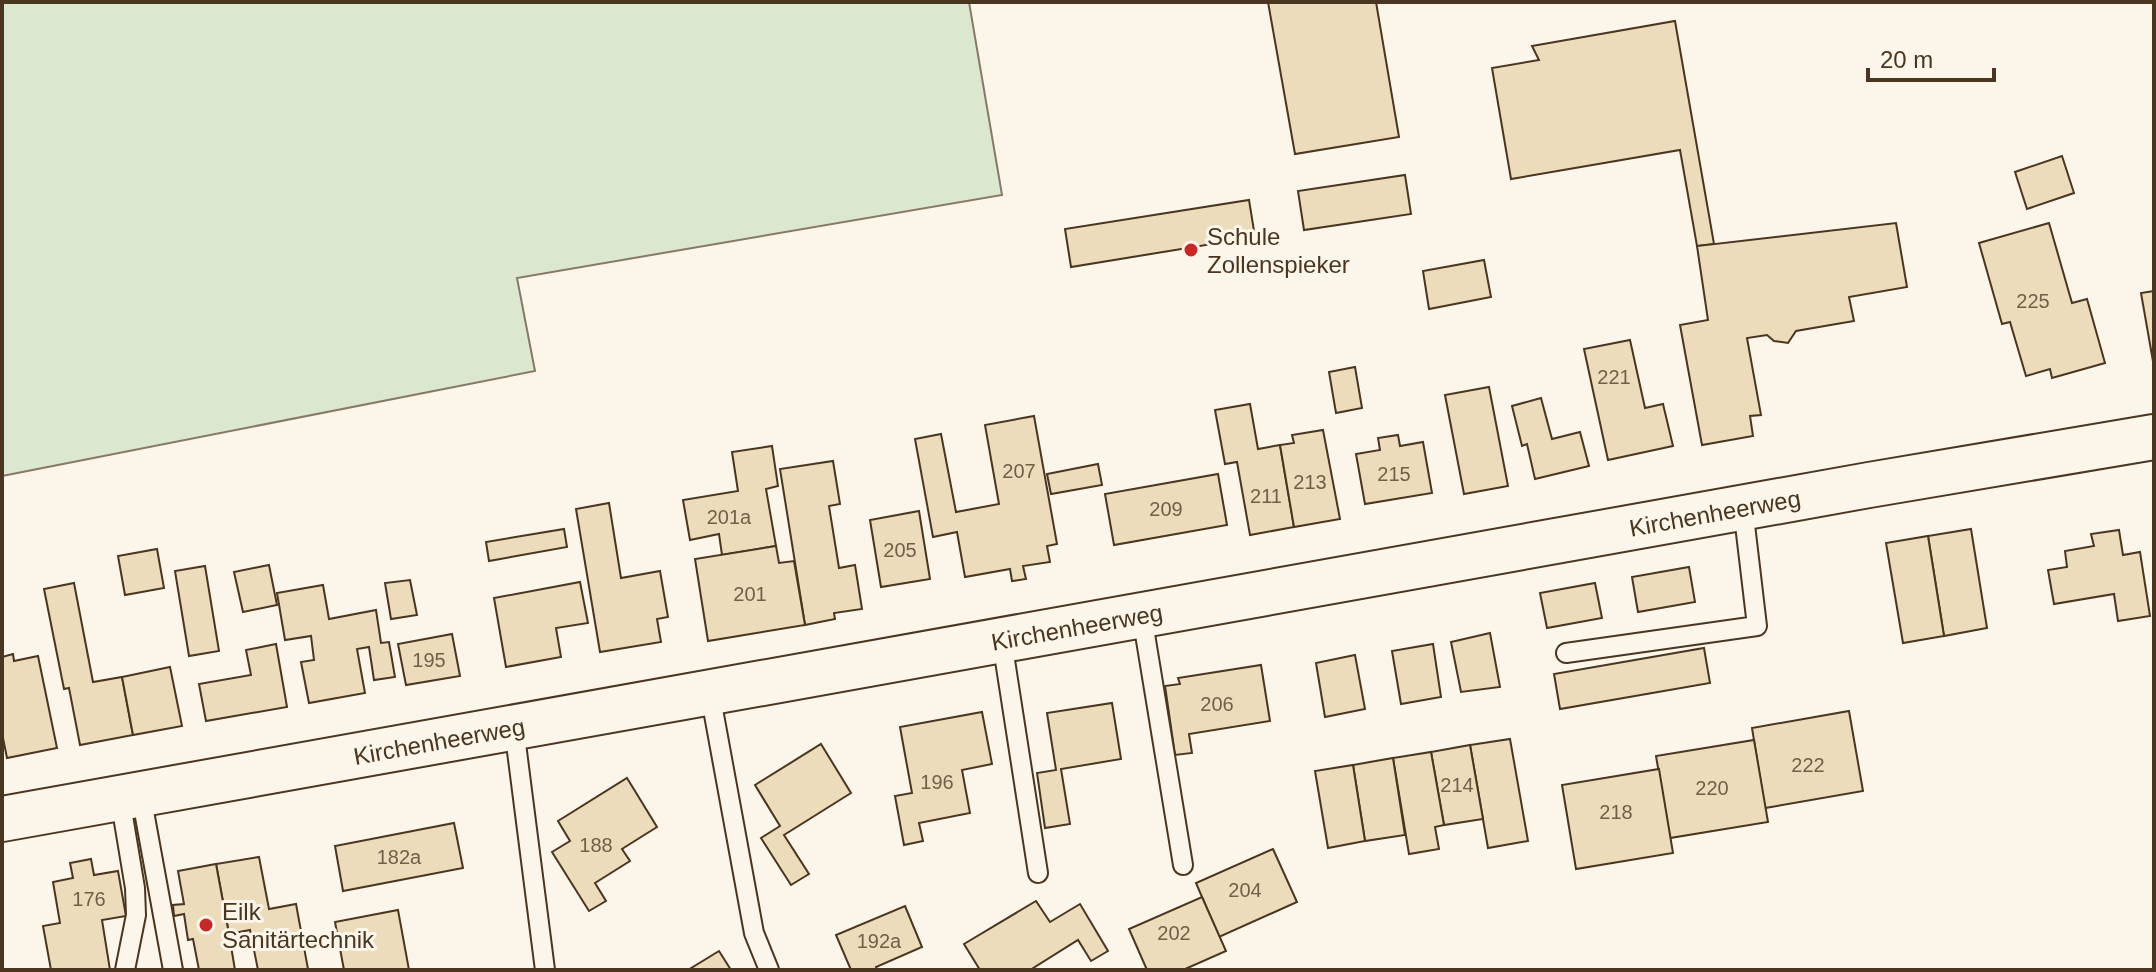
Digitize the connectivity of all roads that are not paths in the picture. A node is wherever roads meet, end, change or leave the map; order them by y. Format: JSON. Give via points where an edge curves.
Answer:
{"nodes":[{"id":1,"x":2154,"y":437,"type":"edge"},
{"id":2,"x":1743,"y":508,"type":"junction"},
{"id":3,"x":1142,"y":616,"type":"junction"},
{"id":4,"x":1002,"y":641,"type":"junction"},
{"id":5,"x":1566,"y":653,"type":"dead end"},
{"id":6,"x":710,"y":693,"type":"junction"},
{"id":7,"x":514,"y":728,"type":"junction"},
{"id":8,"x":130,"y":796,"type":"junction"},
{"id":9,"x":2,"y":819,"type":"edge"},
{"id":10,"x":1183,"y":865,"type":"dead end"},
{"id":11,"x":1038,"y":873,"type":"dead end"},
{"id":12,"x":125,"y":970,"type":"edge"},
{"id":13,"x":173,"y":970,"type":"edge"},
{"id":14,"x":545,"y":970,"type":"edge"},
{"id":15,"x":769,"y":970,"type":"edge"}],
"edges":[{"from":1,"to":2,"type":"main road","name":"Kirchenheerweg"},
{"from":2,"to":3,"type":"main road","name":"Kirchenheerweg"},
{"from":2,"to":5,"type":"lane","via":[[1757,626]]},
{"from":3,"to":4,"type":"main road","name":"Kirchenheerweg"},
{"from":3,"to":10,"type":"lane"},
{"from":4,"to":6,"type":"main road","name":"Kirchenheerweg"},
{"from":4,"to":11,"type":"lane"},
{"from":6,"to":7,"type":"main road","name":"Kirchenheerweg"},
{"from":6,"to":15,"type":"lane","via":[[754,933]]},
{"from":7,"to":8,"type":"main road","name":"Kirchenheerweg"},
{"from":7,"to":14,"type":"lane"},
{"from":8,"to":9,"type":"main road","name":"Kirchenheerweg"},
{"from":8,"to":12,"type":"lane","via":[[136,915]]},
{"from":8,"to":13,"type":"lane"}]}
